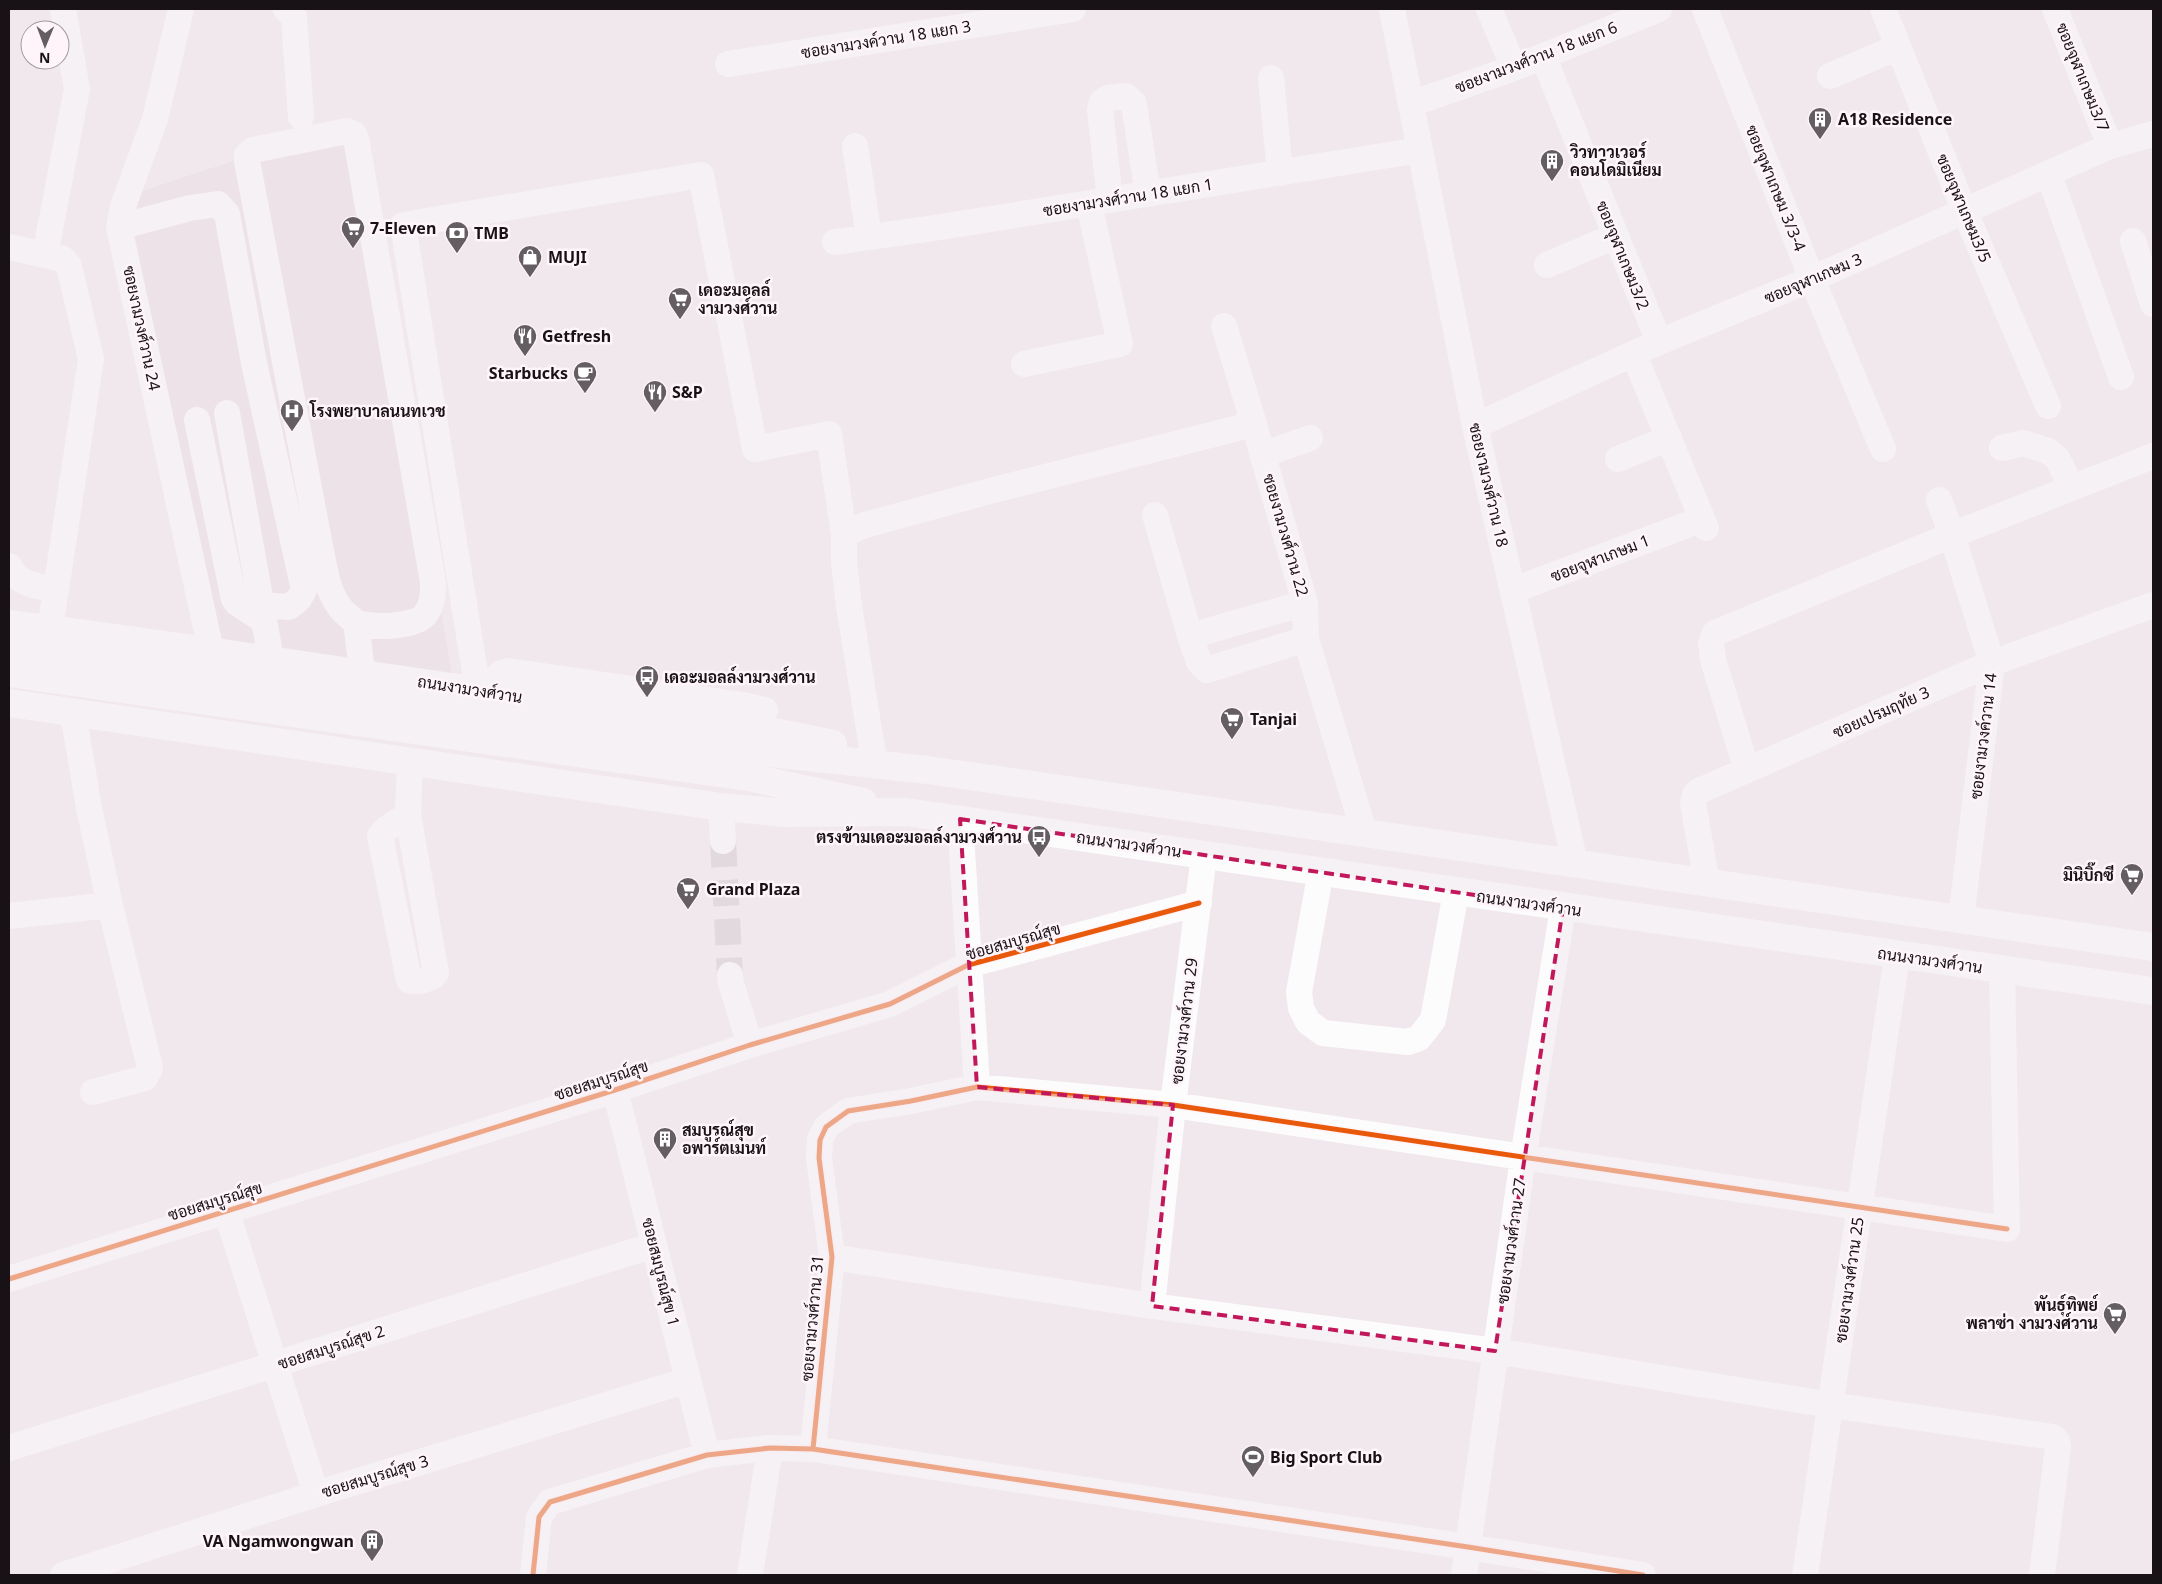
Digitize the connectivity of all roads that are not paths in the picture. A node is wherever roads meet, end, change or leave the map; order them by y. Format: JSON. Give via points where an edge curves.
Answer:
{"nodes":[{"id":1,"x":181,"y":9,"type":"edge"},
{"id":2,"x":286,"y":9,"type":"edge"},
{"id":3,"x":1074,"y":9,"type":"edge"},
{"id":4,"x":1392,"y":9,"type":"edge"},
{"id":5,"x":1489,"y":9,"type":"edge"},
{"id":6,"x":1659,"y":9,"type":"edge"},
{"id":7,"x":1705,"y":9,"type":"edge"},
{"id":8,"x":1883,"y":9,"type":"edge"},
{"id":9,"x":2055,"y":9,"type":"edge"},
{"id":10,"x":68,"y":16,"type":"edge"},
{"id":11,"x":1898,"y":47,"type":"junction"},
{"id":12,"x":1543,"y":56,"type":"junction"},
{"id":13,"x":728,"y":64,"type":"dead end"},
{"id":14,"x":1514,"y":68,"type":"junction"},
{"id":15,"x":1830,"y":76,"type":"dead end"},
{"id":16,"x":1271,"y":78,"type":"dead end"},
{"id":17,"x":1411,"y":104,"type":"junction"},
{"id":18,"x":301,"y":117,"type":"dead end"},
{"id":19,"x":2153,"y":134,"type":"edge"},
{"id":20,"x":855,"y":146,"type":"dead end"},
{"id":21,"x":2110,"y":146,"type":"junction"},
{"id":22,"x":1420,"y":150,"type":"junction"},
{"id":23,"x":1280,"y":173,"type":"junction"},
{"id":24,"x":2049,"y":175,"type":"junction"},
{"id":25,"x":1148,"y":194,"type":"junction"},
{"id":26,"x":1100,"y":202,"type":"junction"},
{"id":27,"x":1964,"y":212,"type":"junction"},
{"id":28,"x":119,"y":227,"type":"junction"},
{"id":29,"x":1615,"y":236,"type":"junction"},
{"id":30,"x":869,"y":237,"type":"junction"},
{"id":31,"x":2133,"y":241,"type":"dead end"},
{"id":32,"x":835,"y":242,"type":"dead end"},
{"id":33,"x":9,"y":247,"type":"edge"},
{"id":34,"x":46,"y":255,"type":"junction"},
{"id":35,"x":1547,"y":265,"type":"dead end"},
{"id":36,"x":1812,"y":279,"type":"junction"},
{"id":37,"x":2153,"y":304,"type":"edge"},
{"id":38,"x":1224,"y":326,"type":"dead end"},
{"id":39,"x":1659,"y":342,"type":"junction"},
{"id":40,"x":1634,"y":355,"type":"junction"},
{"id":41,"x":1024,"y":364,"type":"dead end"},
{"id":42,"x":2121,"y":377,"type":"dead end"},
{"id":43,"x":2048,"y":406,"type":"dead end"},
{"id":44,"x":227,"y":413,"type":"dead end"},
{"id":45,"x":197,"y":420,"type":"dead end"},
{"id":46,"x":1254,"y":424,"type":"junction"},
{"id":47,"x":1475,"y":426,"type":"junction"},
{"id":48,"x":1310,"y":438,"type":"dead end"},
{"id":49,"x":1669,"y":438,"type":"junction"},
{"id":50,"x":2002,"y":448,"type":"dead end"},
{"id":51,"x":1883,"y":449,"type":"dead end"},
{"id":52,"x":1262,"y":455,"type":"junction"},
{"id":53,"x":2153,"y":456,"type":"edge"},
{"id":54,"x":1618,"y":459,"type":"dead end"},
{"id":55,"x":2072,"y":488,"type":"junction"},
{"id":56,"x":1938,"y":500,"type":"dead end"},
{"id":57,"x":1156,"y":515,"type":"dead end"},
{"id":58,"x":844,"y":534,"type":"junction"},
{"id":59,"x":1952,"y":535,"type":"junction"},
{"id":60,"x":9,"y":566,"type":"edge"},
{"id":61,"x":56,"y":590,"type":"junction"},
{"id":62,"x":1514,"y":590,"type":"junction"},
{"id":63,"x":1306,"y":603,"type":"junction"},
{"id":64,"x":2153,"y":605,"type":"edge"},
{"id":65,"x":263,"y":613,"type":"junction"},
{"id":66,"x":356,"y":622,"type":"junction"},
{"id":67,"x":9,"y":624,"type":"edge"},
{"id":68,"x":50,"y":629,"type":"junction"},
{"id":69,"x":1190,"y":636,"type":"junction"},
{"id":70,"x":104,"y":637,"type":"junction"},
{"id":71,"x":1306,"y":639,"type":"junction"},
{"id":72,"x":9,"y":646,"type":"edge"},
{"id":73,"x":211,"y":650,"type":"junction"},
{"id":74,"x":272,"y":659,"type":"junction"},
{"id":75,"x":1992,"y":663,"type":"junction"},
{"id":76,"x":362,"y":672,"type":"junction"},
{"id":77,"x":9,"y":673,"type":"edge"},
{"id":78,"x":480,"y":691,"type":"junction"},
{"id":79,"x":9,"y":702,"type":"edge"},
{"id":80,"x":83,"y":714,"type":"junction"},
{"id":81,"x":759,"y":732,"type":"junction"},
{"id":82,"x":873,"y":754,"type":"junction"},
{"id":83,"x":410,"y":762,"type":"junction"},
{"id":84,"x":928,"y":770,"type":"junction"},
{"id":85,"x":1747,"y":770,"type":"junction"},
{"id":86,"x":721,"y":807,"type":"junction"},
{"id":87,"x":906,"y":812,"type":"junction"},
{"id":88,"x":408,"y":815,"type":"junction"},
{"id":89,"x":960,"y":819,"type":"junction"},
{"id":90,"x":1364,"y":832,"type":"junction"},
{"id":91,"x":723,"y":841,"type":"tunnel mouth"},
{"id":92,"x":1204,"y":855,"type":"junction"},
{"id":93,"x":1575,"y":863,"type":"junction"},
{"id":94,"x":1321,"y":871,"type":"junction"},
{"id":95,"x":1707,"y":883,"type":"junction"},
{"id":96,"x":1456,"y":892,"type":"junction"},
{"id":97,"x":1199,"y":903,"type":"junction"},
{"id":98,"x":110,"y":905,"type":"junction"},
{"id":99,"x":1563,"y":908,"type":"junction"},
{"id":100,"x":9,"y":916,"type":"edge"},
{"id":101,"x":1961,"y":919,"type":"junction"},
{"id":102,"x":2153,"y":946,"type":"edge"},
{"id":103,"x":1897,"y":956,"type":"junction"},
{"id":104,"x":968,"y":965,"type":"junction"},
{"id":105,"x":2002,"y":970,"type":"junction"},
{"id":106,"x":730,"y":975,"type":"tunnel mouth"},
{"id":107,"x":2153,"y":991,"type":"edge"},
{"id":108,"x":750,"y":1045,"type":"junction"},
{"id":109,"x":977,"y":1087,"type":"junction"},
{"id":110,"x":615,"y":1090,"type":"junction"},
{"id":111,"x":93,"y":1092,"type":"dead end"},
{"id":112,"x":1172,"y":1105,"type":"junction"},
{"id":113,"x":1523,"y":1158,"type":"junction"},
{"id":114,"x":1860,"y":1208,"type":"junction"},
{"id":115,"x":226,"y":1210,"type":"junction"},
{"id":116,"x":654,"y":1245,"type":"junction"},
{"id":117,"x":832,"y":1257,"type":"junction"},
{"id":118,"x":9,"y":1279,"type":"edge"},
{"id":119,"x":1152,"y":1306,"type":"junction"},
{"id":120,"x":1496,"y":1351,"type":"junction"},
{"id":121,"x":274,"y":1364,"type":"junction"},
{"id":122,"x":688,"y":1380,"type":"junction"},
{"id":123,"x":1831,"y":1405,"type":"junction"},
{"id":124,"x":9,"y":1448,"type":"edge"},
{"id":125,"x":770,"y":1448,"type":"junction"},
{"id":126,"x":812,"y":1449,"type":"junction"},
{"id":127,"x":707,"y":1455,"type":"junction"},
{"id":128,"x":316,"y":1494,"type":"junction"},
{"id":129,"x":1468,"y":1547,"type":"junction"},
{"id":130,"x":63,"y":1575,"type":"edge"},
{"id":131,"x":533,"y":1575,"type":"edge"},
{"id":132,"x":750,"y":1575,"type":"edge"},
{"id":133,"x":1464,"y":1575,"type":"edge"},
{"id":134,"x":1643,"y":1575,"type":"edge"},
{"id":135,"x":1805,"y":1575,"type":"edge"},
{"id":136,"x":2042,"y":1575,"type":"edge"}],
"edges":[{"from":1,"to":28,"type":"street","name":"ซอยงามวงศ์วาน 24","via":[[155,119],[123,206]]},
{"from":2,"to":18,"type":"street","via":[[294,17]]},
{"from":3,"to":13,"type":"street","name":"ซอยงามวงค์วาน 18 แยก 3"},
{"from":4,"to":17,"type":"street","name":"ซอยงามวงศ์วาน 18"},
{"from":5,"to":14,"type":"street"},
{"from":6,"to":12,"type":"street","name":"ซอยงามวงศ์วาน 18 แยก 6"},
{"from":7,"to":36,"type":"street","name":"ซอยจุฬาเกษม 3/3-4"},
{"from":8,"to":11,"type":"street","name":"ซอยจุฬาเกษม3/5"},
{"from":9,"to":21,"type":"street","name":"ซอยจุฬาเกษม3/7"},
{"from":10,"to":34,"type":"street","via":[[77,90]]},
{"from":11,"to":15,"type":"street"},
{"from":11,"to":27,"type":"street","name":"ซอยจุฬาเกษม3/5"},
{"from":12,"to":14,"type":"street","name":"ซอยงามวงศ์วาน 18 แยก 6"},
{"from":12,"to":29,"type":"street","name":"ซอยจุฬาเกษม3/2"},
{"from":14,"to":17,"type":"street","name":"ซอยงามวงศ์วาน 18 แยก 6"},
{"from":16,"to":23,"type":"street"},
{"from":17,"to":22,"type":"street","name":"ซอยงามวงศ์วาน 18"},
{"from":19,"to":21,"type":"street","name":"ซอยจุฬาเกษม 3"},
{"from":20,"to":30,"type":"street"},
{"from":21,"to":24,"type":"street","name":"ซอยจุฬาเกษม 3"},
{"from":22,"to":23,"type":"street","name":"ซอยงามวงศ์วาน 18 แยก 1"},
{"from":22,"to":47,"type":"street","name":"ซอยงามวงศ์วาน 18"},
{"from":23,"to":25,"type":"street","name":"ซอยงามวงศ์วาน 18 แยก 1"},
{"from":24,"to":27,"type":"street","name":"ซอยจุฬาเกษม 3"},
{"from":24,"to":42,"type":"street"},
{"from":25,"to":26,"type":"street","name":"ซอยงามวงศ์วาน 18 แยก 1"},
{"from":25,"to":26,"type":"street","via":[[1134,104],[1126,96],[1108,98],[1102,102],[1100,110]]},
{"from":26,"to":30,"type":"street","name":"ซอยงามวงศ์วาน 18 แยก 1"},
{"from":26,"to":41,"type":"street","via":[[1120,344]]},
{"from":27,"to":36,"type":"street","name":"ซอยจุฬาเกษม 3"},
{"from":27,"to":43,"type":"street","name":"ซอยจุฬาเกษม3/5"},
{"from":28,"to":65,"type":"street","via":[[218,204],[227,214],[258,382],[304,590],[289,607]]},
{"from":28,"to":73,"type":"street","name":"ซอยงามวงศ์วาน 24"},
{"from":29,"to":35,"type":"street"},
{"from":29,"to":39,"type":"street","name":"ซอยจุฬาเกษม3/2"},
{"from":30,"to":32,"type":"street","name":"ซอยงามวงศ์วาน 18 แยก 1"},
{"from":31,"to":37,"type":"street"},
{"from":33,"to":34,"type":"street"},
{"from":34,"to":61,"type":"street","via":[[63,259],[69,266],[91,359]]},
{"from":36,"to":39,"type":"street","name":"ซอยจุฬาเกษม 3"},
{"from":36,"to":51,"type":"street","name":"ซอยจุฬาเกษม 3/3-4"},
{"from":38,"to":46,"type":"street","name":"ซอยงามวงศ์วาน 22"},
{"from":39,"to":40,"type":"street","name":"ซอยจุฬาเกษม 3"},
{"from":40,"to":47,"type":"street","name":"ซอยจุฬาเกษม 3"},
{"from":40,"to":49,"type":"street"},
{"from":44,"to":65,"type":"street"},
{"from":45,"to":65,"type":"street","via":[[234,599]]},
{"from":46,"to":52,"type":"street","name":"ซอยงามวงศ์วาน 22"},
{"from":46,"to":58,"type":"street","via":[[892,517]]},
{"from":47,"to":62,"type":"street","name":"ซอยงามวงศ์วาน 18"},
{"from":48,"to":52,"type":"street"},
{"from":49,"to":54,"type":"street"},
{"from":49,"to":62,"type":"street","name":"ซอยจุฬาเกษม 1","via":[[1697,527]]},
{"from":50,"to":55,"type":"street","via":[[2023,443],[2048,451],[2057,458]]},
{"from":52,"to":63,"type":"street","name":"ซอยงามวงศ์วาน 22"},
{"from":53,"to":55,"type":"street"},
{"from":55,"to":59,"type":"street"},
{"from":56,"to":59,"type":"street","name":"ซอยงามวงค์วาน 14"},
{"from":57,"to":69,"type":"street"},
{"from":58,"to":78,"type":"street","via":[[829,434],[755,449],[701,175],[402,226]]},
{"from":58,"to":82,"type":"street","via":[[849,606]]},
{"from":59,"to":75,"type":"street","name":"ซอยงามวงค์วาน 14"},
{"from":59,"to":85,"type":"street","via":[[1715,634],[1711,644],[1712,660]]},
{"from":60,"to":61,"type":"street","via":[[23,583]]},
{"from":61,"to":68,"type":"street"},
{"from":62,"to":93,"type":"street","name":"ซอยงามวงศ์วาน 18"},
{"from":63,"to":69,"type":"street"},
{"from":63,"to":71,"type":"street","name":"ซอยงามวงศ์วาน 22"},
{"from":64,"to":75,"type":"street","name":"ซอยเปรมฤทัย 3"},
{"from":65,"to":74,"type":"street"},
{"from":66,"to":66,"type":"street","via":[[341,608],[329,586],[247,162],[253,150],[347,131],[356,138],[433,595],[424,616],[414,622],[378,626]]},
{"from":66,"to":76,"type":"street"},
{"from":67,"to":68,"type":"main road","name":"ถนนงามวงศ์วาน"},
{"from":68,"to":70,"type":"main road","name":"ถนนงามวงศ์วาน"},
{"from":69,"to":71,"type":"street","via":[[1199,662],[1207,670]]},
{"from":70,"to":73,"type":"main road","name":"ถนนงามวงศ์วาน"},
{"from":70,"to":80,"type":"main road","via":[[87,646],[76,672]]},
{"from":71,"to":90,"type":"street","name":"ซอยงามวงศ์วาน 22"},
{"from":72,"to":81,"type":"main road","name":"ถนนงามวงศ์วาน"},
{"from":73,"to":74,"type":"main road","name":"ถนนงามวงศ์วาน"},
{"from":74,"to":76,"type":"main road","name":"ถนนงามวงศ์วาน"},
{"from":75,"to":85,"type":"street","name":"ซอยเปรมฤทัย 3"},
{"from":75,"to":101,"type":"street","name":"ซอยงามวงค์วาน 14"},
{"from":76,"to":78,"type":"main road","name":"ถนนงามวงศ์วาน"},
{"from":77,"to":81,"type":"main road","name":"ถนนงามวงศ์วาน"},
{"from":78,"to":81,"type":"main road","name":"ถนนงามวงศ์วาน"},
{"from":79,"to":80,"type":"main road","name":"ถนนงามวงศ์วาน"},
{"from":80,"to":83,"type":"main road","name":"ถนนงามวงศ์วาน"},
{"from":80,"to":98,"type":"street","via":[[89,808]]},
{"from":81,"to":82,"type":"main road","name":"ถนนงามวงศ์วาน"},
{"from":81,"to":84,"type":"main road","name":"ถนนงามวงศ์วาน"},
{"from":81,"to":87,"type":"main road","name":"ถนนงามวงศ์วาน"},
{"from":82,"to":84,"type":"main road","name":"ถนนงามวงศ์วาน"},
{"from":83,"to":86,"type":"main road","name":"ถนนงามวงศ์วาน"},
{"from":83,"to":88,"type":"street"},
{"from":84,"to":90,"type":"main road","name":"ถนนงามวงศ์วาน"},
{"from":85,"to":95,"type":"street","name":"ซอยเปรมฤทัย 3","via":[[1699,790],[1692,803]]},
{"from":86,"to":87,"type":"main road","name":"ถนนงามวงศ์วาน","via":[[787,813]]},
{"from":86,"to":91,"type":"street"},
{"from":87,"to":89,"type":"main road","name":"ถนนงามวงศ์วาน"},
{"from":88,"to":88,"type":"street","via":[[436,973],[433,977],[413,982],[409,980],[380,836],[386,828]]},
{"from":89,"to":92,"type":"main road","name":"ถนนงามวงศ์วาน"},
{"from":89,"to":104,"type":"street"},
{"from":90,"to":93,"type":"main road","name":"ถนนงามวงศ์วาน"},
{"from":92,"to":94,"type":"main road","name":"ถนนงามวงศ์วาน"},
{"from":92,"to":97,"type":"street","name":"ซอยงามวงศ์วาน 29"},
{"from":93,"to":95,"type":"main road","name":"ถนนงามวงศ์วาน"},
{"from":94,"to":96,"type":"main road","name":"ถนนงามวงศ์วาน"},
{"from":94,"to":96,"type":"street","via":[[1299,992],[1301,1008],[1308,1022],[1323,1033],[1408,1042],[1420,1038],[1433,1020]]},
{"from":95,"to":101,"type":"main road","name":"ถนนงามวงศ์วาน"},
{"from":96,"to":99,"type":"main road","name":"ถนนงามวงศ์วาน"},
{"from":97,"to":104,"type":"street","name":"ซอยสมบูรณ์สุข"},
{"from":97,"to":112,"type":"street","name":"ซอยงามวงศ์วาน 29"},
{"from":98,"to":100,"type":"street"},
{"from":98,"to":111,"type":"street","via":[[150,1068],[145,1078]]},
{"from":99,"to":103,"type":"main road","name":"ถนนงามวงศ์วาน"},
{"from":99,"to":113,"type":"street","name":"ซอยงามวงศ์วาน 27"},
{"from":101,"to":102,"type":"main road","name":"ถนนงามวงศ์วาน"},
{"from":103,"to":105,"type":"main road","name":"ถนนงามวงศ์วาน"},
{"from":103,"to":114,"type":"street","name":"ซอยงามวงศ์วาน 25"},
{"from":104,"to":108,"type":"street","name":"ซอยสมบูรณ์สุข","via":[[890,1004]]},
{"from":104,"to":109,"type":"street"},
{"from":105,"to":107,"type":"main road","name":"ถนนงามวงศ์วาน"},
{"from":105,"to":114,"type":"street","name":"ซอยงามวงศ์วาน 31","via":[[2007,1229]]},
{"from":106,"to":108,"type":"street"},
{"from":108,"to":110,"type":"street","name":"ซอยสมบูรณ์สุข"},
{"from":109,"to":112,"type":"street","name":"ซอยงามวงศ์วาน 31"},
{"from":109,"to":117,"type":"street","name":"ซอยงามวงศ์วาน 31","via":[[848,1111],[826,1127],[820,1140],[819,1158]]},
{"from":110,"to":115,"type":"street","name":"ซอยสมบูรณ์สุข"},
{"from":110,"to":116,"type":"street","name":"ซอยสมบูรณ์สุข 1"},
{"from":112,"to":113,"type":"street","name":"ซอยงามวงศ์วาน 31"},
{"from":112,"to":119,"type":"street","name":"ซอยงามวงศ์วาน 29"},
{"from":113,"to":114,"type":"street","name":"ซอยงามวงศ์วาน 31"},
{"from":113,"to":120,"type":"street","name":"ซอยงามวงศ์วาน 27"},
{"from":114,"to":123,"type":"street","name":"ซอยงามวงศ์วาน 25"},
{"from":115,"to":118,"type":"street","name":"ซอยสมบูรณ์สุข"},
{"from":115,"to":121,"type":"street"},
{"from":116,"to":121,"type":"street","name":"ซอยสมบูรณ์สุข 2"},
{"from":116,"to":122,"type":"street","name":"ซอยสมบูรณ์สุข 1"},
{"from":117,"to":119,"type":"street"},
{"from":117,"to":126,"type":"street","name":"ซอยงามวงศ์วาน 31"},
{"from":119,"to":120,"type":"street"},
{"from":120,"to":123,"type":"street"},
{"from":120,"to":129,"type":"street","name":"ซอยงามวงศ์วาน 27"},
{"from":121,"to":124,"type":"street","name":"ซอยสมบูรณ์สุข 2"},
{"from":121,"to":128,"type":"street"},
{"from":122,"to":127,"type":"street","name":"ซอยสมบูรณ์สุข 1"},
{"from":122,"to":128,"type":"street","name":"ซอยสมบูรณ์สุข 3"},
{"from":123,"to":135,"type":"street","name":"ซอยงามวงศ์วาน 25"},
{"from":123,"to":136,"type":"street","via":[[2053,1437],[2058,1447]]},
{"from":125,"to":126,"type":"street"},
{"from":125,"to":127,"type":"street"},
{"from":125,"to":132,"type":"street"},
{"from":126,"to":129,"type":"street"},
{"from":127,"to":131,"type":"street","via":[[550,1502],[540,1517]]},
{"from":128,"to":130,"type":"street","name":"ซอยสมบูรณ์สุข 3"},
{"from":129,"to":133,"type":"street","name":"ซอยงามวงศ์วาน 27"},
{"from":129,"to":134,"type":"street"}]}
